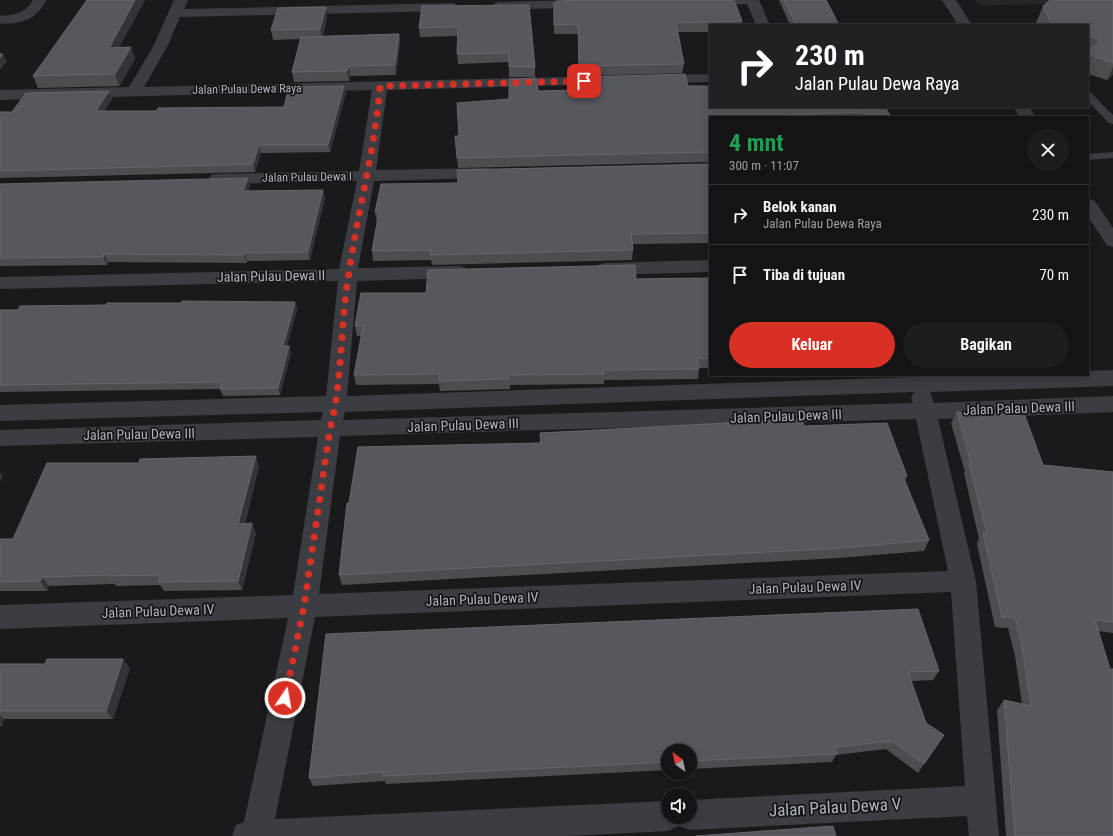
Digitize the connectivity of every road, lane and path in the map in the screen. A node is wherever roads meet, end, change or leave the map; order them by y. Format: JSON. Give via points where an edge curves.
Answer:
{"nodes":[{"id":1,"x":40,"y":0,"type":"edge"},
{"id":2,"x":752,"y":0,"type":"edge"},
{"id":3,"x":948,"y":0,"type":"edge"},
{"id":4,"x":690,"y":2,"type":"edge"},
{"id":5,"x":488,"y":3,"type":"edge"},
{"id":6,"x":597,"y":4,"type":"edge"},
{"id":7,"x":179,"y":6,"type":"edge"},
{"id":8,"x":464,"y":7,"type":"edge"},
{"id":9,"x":0,"y":20,"type":"edge"},
{"id":10,"x":763,"y":24,"type":"edge"},
{"id":11,"x":964,"y":24,"type":"edge"},
{"id":12,"x":709,"y":78,"type":"edge"},
{"id":13,"x":624,"y":80,"type":"edge"},
{"id":14,"x":639,"y":80,"type":"edge"},
{"id":15,"x":380,"y":86,"type":"junction"},
{"id":16,"x":134,"y":92,"type":"junction"},
{"id":17,"x":0,"y":95,"type":"edge"},
{"id":18,"x":1089,"y":95,"type":"edge"},
{"id":19,"x":1113,"y":121,"type":"edge"},
{"id":20,"x":1113,"y":155,"type":"edge"},
{"id":21,"x":1089,"y":157,"type":"edge"},
{"id":22,"x":506,"y":173,"type":"edge"},
{"id":23,"x":366,"y":176,"type":"junction"},
{"id":24,"x":199,"y":180,"type":"edge"},
{"id":25,"x":1089,"y":205,"type":"edge"},
{"id":26,"x":1113,"y":241,"type":"edge"},
{"id":27,"x":709,"y":266,"type":"edge"},
{"id":28,"x":584,"y":269,"type":"edge"},
{"id":29,"x":474,"y":272,"type":"edge"},
{"id":30,"x":348,"y":274,"type":"junction"},
{"id":31,"x":0,"y":283,"type":"edge"},
{"id":32,"x":1113,"y":378,"type":"edge"},
{"id":33,"x":917,"y":379,"type":"edge"},
{"id":34,"x":336,"y":404,"type":"junction"},
{"id":35,"x":1113,"y":404,"type":"edge"},
{"id":36,"x":925,"y":411,"type":"junction"},
{"id":37,"x":0,"y":413,"type":"edge"},
{"id":38,"x":330,"y":429,"type":"junction"},
{"id":39,"x":0,"y":438,"type":"edge"},
{"id":40,"x":963,"y":581,"type":"junction"},
{"id":41,"x":304,"y":606,"type":"junction"},
{"id":42,"x":0,"y":617,"type":"edge"},
{"id":43,"x":980,"y":800,"type":"junction"},
{"id":44,"x":697,"y":814,"type":"edge"},
{"id":45,"x":661,"y":816,"type":"edge"},
{"id":46,"x":247,"y":836,"type":"edge"},
{"id":47,"x":256,"y":836,"type":"edge"},
{"id":48,"x":984,"y":836,"type":"edge"}],
"edges":[{"from":1,"to":9,"type":"street","via":[[33,12],[23,18]]},
{"from":2,"to":4,"type":"street"},
{"from":2,"to":10,"type":"street"},
{"from":3,"to":11,"type":"street"},
{"from":5,"to":6,"type":"street"},
{"from":7,"to":8,"type":"street"},
{"from":7,"to":16,"type":"street","via":[[160,47]]},
{"from":12,"to":14,"type":"street"},
{"from":13,"to":15,"type":"street","name":"Jalan Pulau Dewa Raya"},
{"from":15,"to":16,"type":"street","name":"Jalan Pulau Dewa Raya"},
{"from":15,"to":23,"type":"street","via":[[378,114]]},
{"from":16,"to":17,"type":"street","name":"Jalan Pulau Dewa Raya"},
{"from":18,"to":19,"type":"lane"},
{"from":20,"to":21,"type":"lane"},
{"from":22,"to":23,"type":"street","name":"Jalan Pulau Dewa I"},
{"from":23,"to":24,"type":"street","name":"Jalan Pulau Dewa I"},
{"from":23,"to":30,"type":"street"},
{"from":25,"to":26,"type":"street"},
{"from":27,"to":28,"type":"street"},
{"from":29,"to":30,"type":"street","name":"Jalan Pulau Dewa II"},
{"from":30,"to":31,"type":"street","name":"Jalan Pulau Dewa II"},
{"from":30,"to":34,"type":"street"},
{"from":32,"to":33,"type":"street","name":"Jalan Palau Dewa III"},
{"from":33,"to":34,"type":"street","name":"Jalan Pulau Dewa III"},
{"from":33,"to":36,"type":"street"},
{"from":34,"to":37,"type":"street","name":"Jalan Pulau Dewa III"},
{"from":34,"to":38,"type":"street"},
{"from":35,"to":36,"type":"street","name":"Jalan Palau Dewa III"},
{"from":36,"to":38,"type":"street","name":"Jalan Pulau Dewa III"},
{"from":36,"to":40,"type":"street"},
{"from":38,"to":39,"type":"street","name":"Jalan Pulau Dewa III"},
{"from":38,"to":41,"type":"street"},
{"from":40,"to":41,"type":"street","name":"Jalan Pulau Dewa IV"},
{"from":40,"to":43,"type":"street"},
{"from":41,"to":42,"type":"street","name":"Jalan Pulau Dewa IV"},
{"from":41,"to":47,"type":"street"},
{"from":43,"to":44,"type":"street","name":"Jalan Palau Dewa V"},
{"from":43,"to":48,"type":"street"},
{"from":45,"to":47,"type":"street"},
{"from":46,"to":47,"type":"street"}]}
